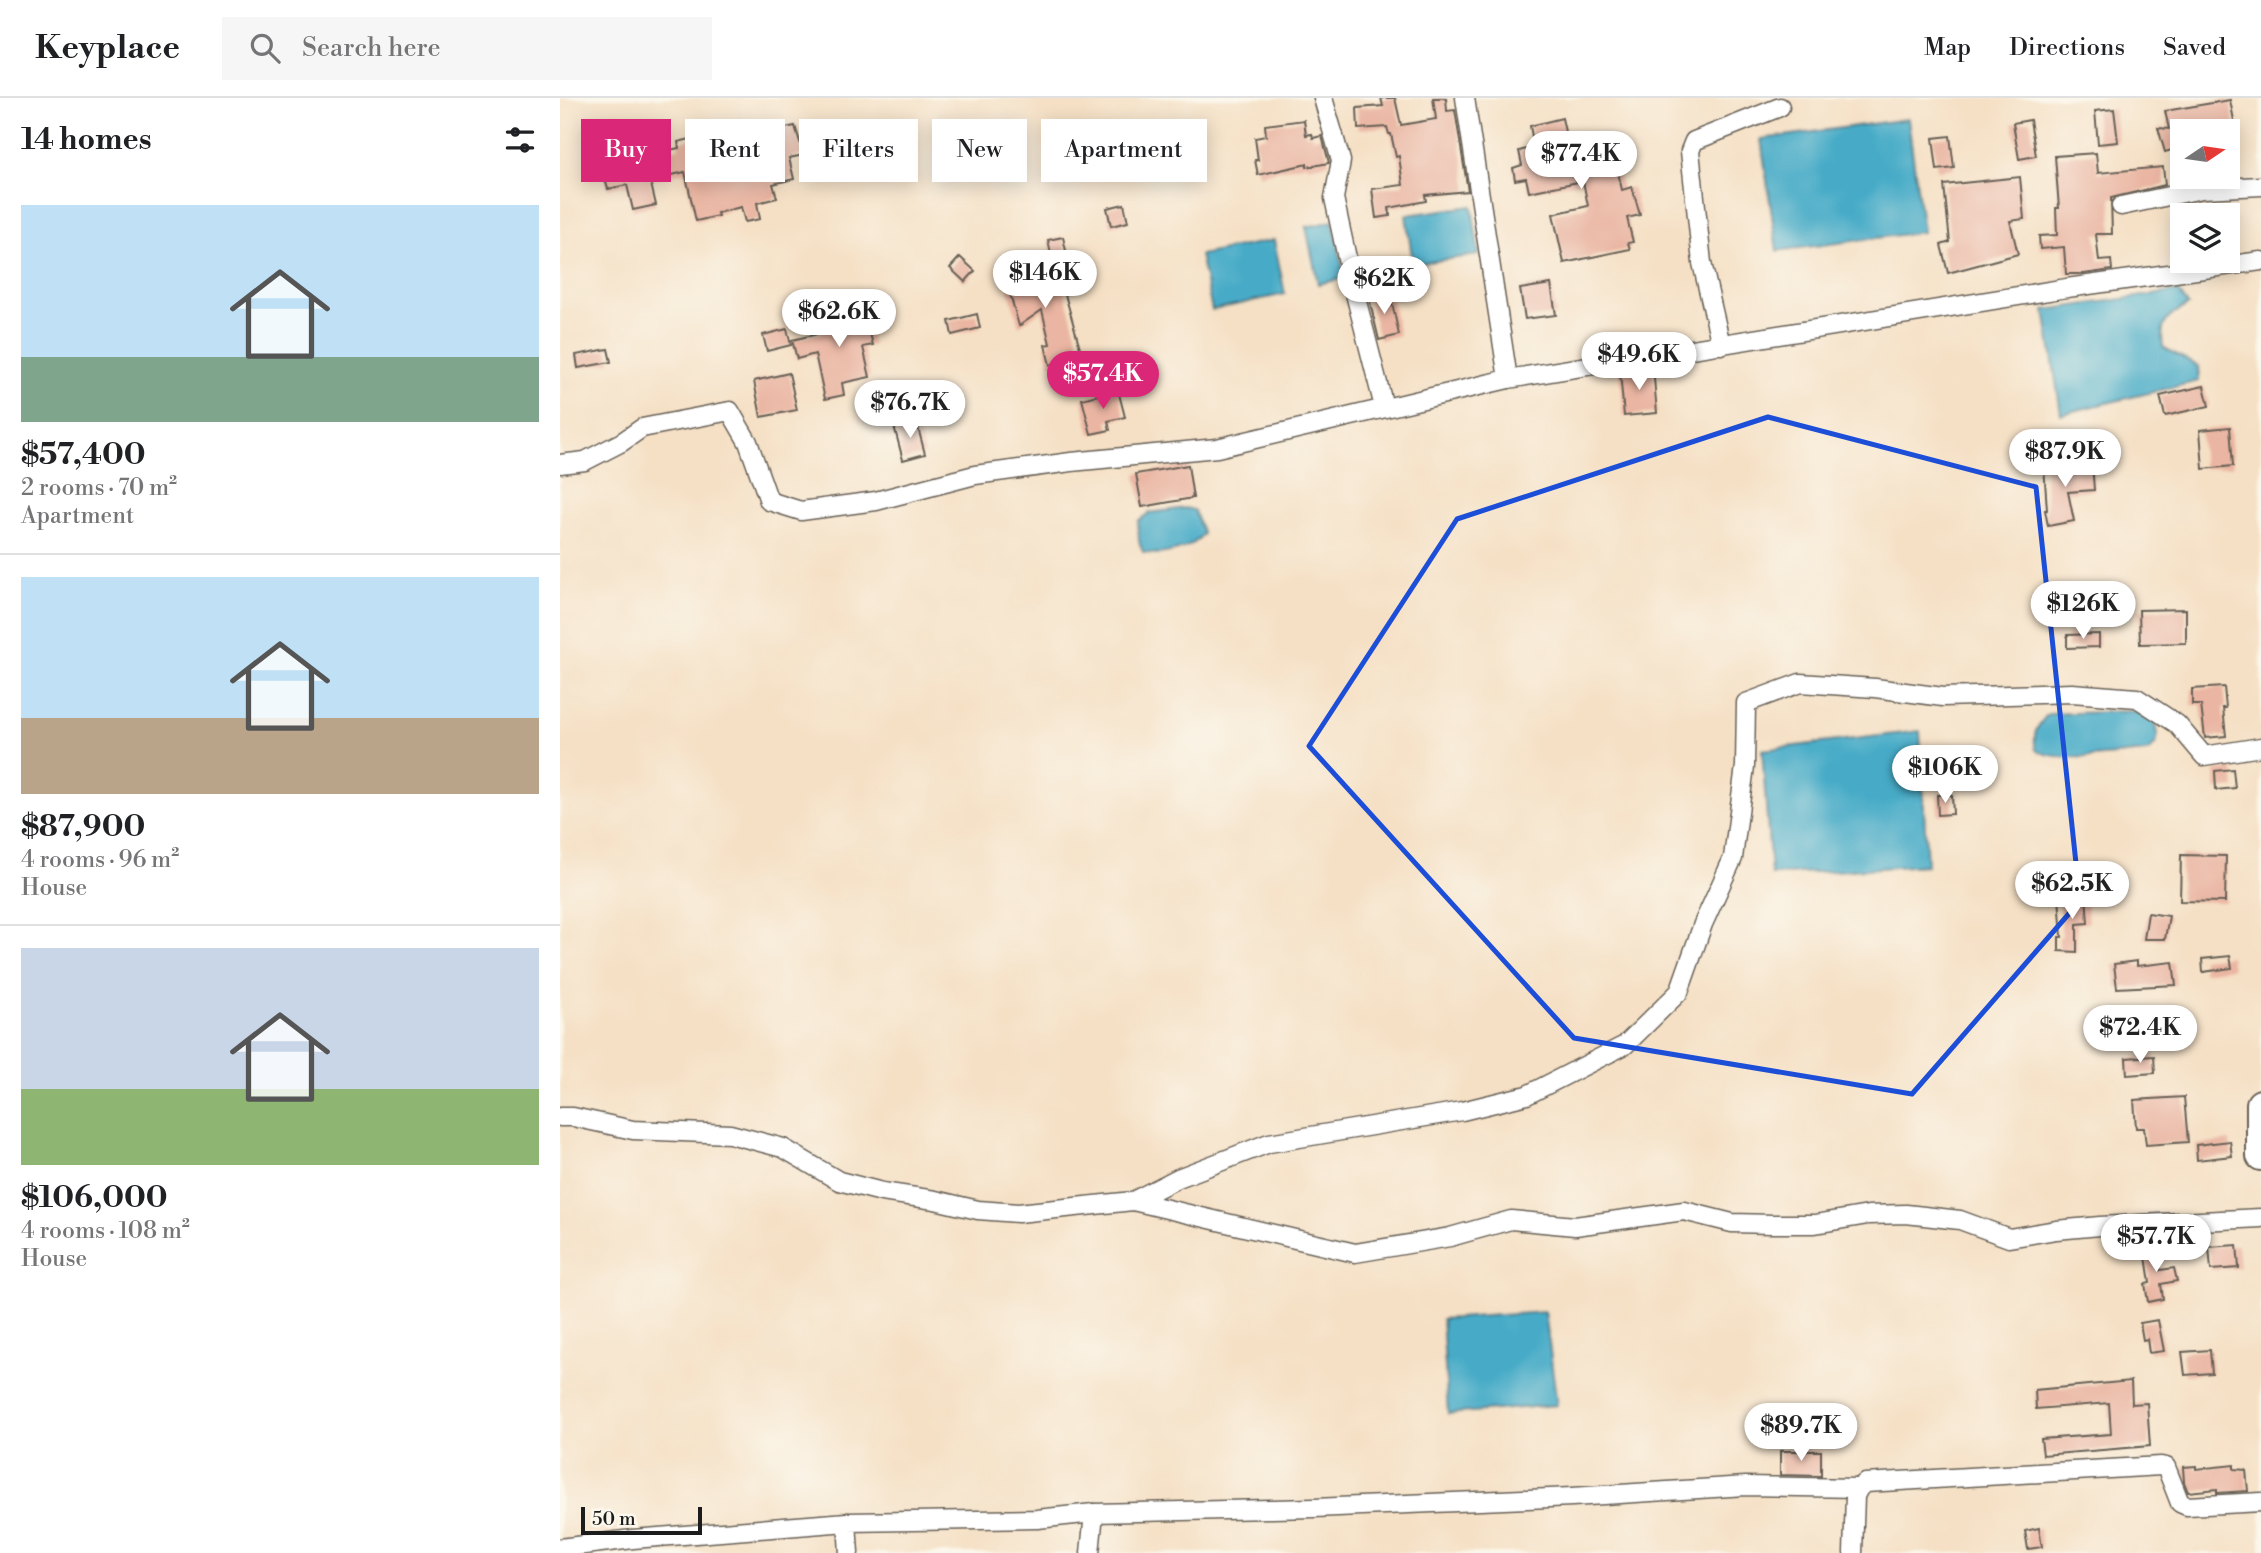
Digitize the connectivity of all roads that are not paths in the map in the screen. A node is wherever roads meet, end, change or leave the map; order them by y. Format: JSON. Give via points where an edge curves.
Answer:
{"nodes":[{"id":1,"x":1324,"y":98,"type":"edge"},
{"id":2,"x":1465,"y":98,"type":"edge"},
{"id":3,"x":1780,"y":107,"type":"dead end"},
{"id":4,"x":2261,"y":186,"type":"edge"},
{"id":5,"x":2121,"y":206,"type":"dead end"},
{"id":6,"x":2261,"y":261,"type":"edge"},
{"id":7,"x":1721,"y":345,"type":"junction"},
{"id":8,"x":1508,"y":379,"type":"junction"},
{"id":9,"x":1384,"y":407,"type":"junction"},
{"id":10,"x":560,"y":464,"type":"edge"},
{"id":11,"x":2261,"y":747,"type":"edge"},
{"id":12,"x":2261,"y":1104,"type":"edge"},
{"id":13,"x":560,"y":1117,"type":"edge"},
{"id":14,"x":2261,"y":1156,"type":"edge"},
{"id":15,"x":1133,"y":1201,"type":"junction"},
{"id":16,"x":2261,"y":1219,"type":"edge"},
{"id":17,"x":1859,"y":1488,"type":"junction"},
{"id":18,"x":2261,"y":1502,"type":"edge"},
{"id":19,"x":1094,"y":1513,"type":"junction"},
{"id":20,"x":847,"y":1522,"type":"junction"},
{"id":21,"x":560,"y":1548,"type":"edge"},
{"id":22,"x":849,"y":1553,"type":"edge"},
{"id":23,"x":1090,"y":1553,"type":"edge"},
{"id":24,"x":1853,"y":1553,"type":"edge"}],
"edges":[{"from":1,"to":9,"type":"street","via":[[1341,160],[1334,198]]},
{"from":2,"to":8,"type":"street"},
{"from":3,"to":7,"type":"street","via":[[1693,141],[1690,151],[1702,263]]},
{"from":4,"to":5,"type":"street","via":[[2203,189]]},
{"from":6,"to":7,"type":"street"},
{"from":7,"to":8,"type":"street"},
{"from":8,"to":9,"type":"street"},
{"from":9,"to":10,"type":"street","via":[[1217,448],[975,475],[876,501],[800,511],[769,501],[748,442],[730,411],[642,428],[585,461]]},
{"from":11,"to":15,"type":"street","via":[[2204,756],[2177,724],[2137,698],[2072,693],[1942,697],[1800,683],[1746,703],[1745,766],[1733,858],[1679,992],[1625,1045],[1527,1095],[1462,1111],[1269,1143],[1178,1178]]},
{"from":12,"to":14,"type":"main road"},
{"from":13,"to":15,"type":"street","via":[[634,1130],[730,1134],[783,1148],[839,1181],[978,1210],[1018,1213]]},
{"from":15,"to":16,"type":"street","via":[[1355,1253],[1450,1237],[1511,1220],[1576,1226],[1684,1211],[1745,1224],[1815,1224],[1906,1214],[1960,1220],[2009,1238],[2100,1226]]},
{"from":17,"to":18,"type":"street","via":[[1865,1483],[2161,1466],[2166,1467],[2180,1503],[2187,1506]]},
{"from":17,"to":19,"type":"street","via":[[1746,1486],[1503,1501]]},
{"from":17,"to":24,"type":"street"},
{"from":19,"to":20,"type":"street","via":[[1037,1519]]},
{"from":19,"to":23,"type":"street"},
{"from":20,"to":21,"type":"street"},
{"from":20,"to":22,"type":"street"}]}
